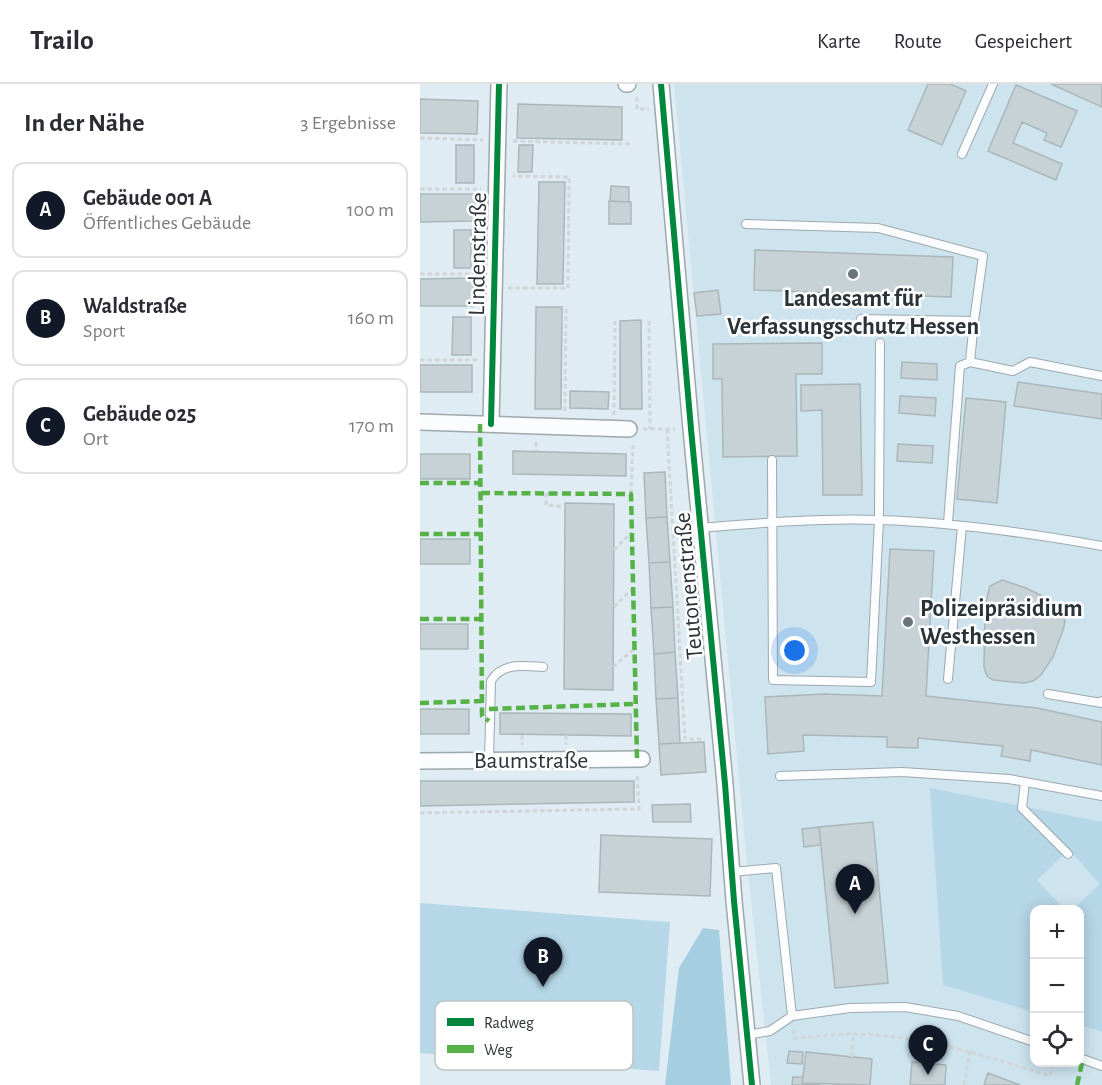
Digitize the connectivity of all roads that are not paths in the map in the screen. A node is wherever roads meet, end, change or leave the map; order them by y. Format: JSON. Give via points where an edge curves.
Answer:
{"nodes":[{"id":1,"x":499,"y":84,"type":"edge"},
{"id":2,"x":661,"y":84,"type":"edge"},
{"id":3,"x":993,"y":84,"type":"edge"},
{"id":4,"x":962,"y":154,"type":"dead end"},
{"id":5,"x":746,"y":224,"type":"dead end"},
{"id":6,"x":861,"y":320,"type":"dead end"},
{"id":7,"x":974,"y":321,"type":"junction"},
{"id":8,"x":880,"y":343,"type":"dead end"},
{"id":9,"x":970,"y":362,"type":"junction"},
{"id":10,"x":1102,"y":376,"type":"edge"},
{"id":11,"x":420,"y":422,"type":"edge"},
{"id":12,"x":491,"y":424,"type":"junction"},
{"id":13,"x":626,"y":429,"type":"road end"},
{"id":14,"x":772,"y":460,"type":"dead end"},
{"id":15,"x":879,"y":520,"type":"junction"},
{"id":16,"x":772,"y":522,"type":"junction"},
{"id":17,"x":948,"y":524,"type":"junction"},
{"id":18,"x":962,"y":526,"type":"junction"},
{"id":19,"x":701,"y":528,"type":"junction"},
{"id":20,"x":1102,"y":546,"type":"edge"},
{"id":21,"x":543,"y":667,"type":"dead end"},
{"id":22,"x":948,"y":680,"type":"dead end"},
{"id":23,"x":1048,"y":694,"type":"dead end"},
{"id":24,"x":1102,"y":701,"type":"edge"},
{"id":25,"x":639,"y":759,"type":"road end"},
{"id":26,"x":420,"y":760,"type":"edge"},
{"id":27,"x":489,"y":760,"type":"junction"},
{"id":28,"x":780,"y":776,"type":"dead end"},
{"id":29,"x":1025,"y":782,"type":"junction"},
{"id":30,"x":1102,"y":796,"type":"edge"},
{"id":31,"x":1068,"y":854,"type":"dead end"},
{"id":32,"x":732,"y":872,"type":"junction"},
{"id":33,"x":792,"y":1016,"type":"junction"},
{"id":34,"x":747,"y":1035,"type":"junction"},
{"id":35,"x":1030,"y":1040,"type":"edge"},
{"id":36,"x":1084,"y":1059,"type":"edge"},
{"id":37,"x":1102,"y":1066,"type":"edge"},
{"id":38,"x":752,"y":1085,"type":"edge"}],
"edges":[{"from":1,"to":12,"type":"street","name":"Lindenstraße"},
{"from":2,"to":19,"type":"street","name":"Teutonenstraße"},
{"from":3,"to":4,"type":"lane"},
{"from":5,"to":7,"type":"lane","via":[[878,228],[983,256]]},
{"from":6,"to":7,"type":"lane"},
{"from":7,"to":9,"type":"lane"},
{"from":8,"to":15,"type":"lane"},
{"from":9,"to":10,"type":"lane","via":[[1013,371],[1030,362]]},
{"from":9,"to":17,"type":"lane","via":[[960,366]]},
{"from":11,"to":12,"type":"street"},
{"from":12,"to":13,"type":"street"},
{"from":14,"to":16,"type":"lane"},
{"from":15,"to":16,"type":"lane"},
{"from":15,"to":16,"type":"lane","via":[[871,682],[772,680]]},
{"from":15,"to":17,"type":"lane"},
{"from":16,"to":19,"type":"lane"},
{"from":17,"to":18,"type":"lane"},
{"from":18,"to":20,"type":"lane"},
{"from":18,"to":22,"type":"lane"},
{"from":19,"to":32,"type":"street","name":"Teutonenstraße"},
{"from":21,"to":27,"type":"lane","via":[[507,667],[490,681]]},
{"from":23,"to":24,"type":"lane"},
{"from":25,"to":27,"type":"street","name":"Baumstraße"},
{"from":26,"to":27,"type":"street","name":"Baumstraße"},
{"from":28,"to":29,"type":"lane","via":[[902,772]]},
{"from":29,"to":30,"type":"lane"},
{"from":29,"to":31,"type":"lane","via":[[1022,808]]},
{"from":32,"to":33,"type":"lane","via":[[776,868]]},
{"from":32,"to":34,"type":"street","name":"Teutonenstraße"},
{"from":33,"to":34,"type":"lane","via":[[770,1031]]},
{"from":33,"to":35,"type":"lane","via":[[850,1008],[904,1007],[958,1016]]},
{"from":34,"to":38,"type":"street","name":"Teutonenstraße"},
{"from":36,"to":37,"type":"lane"}]}
